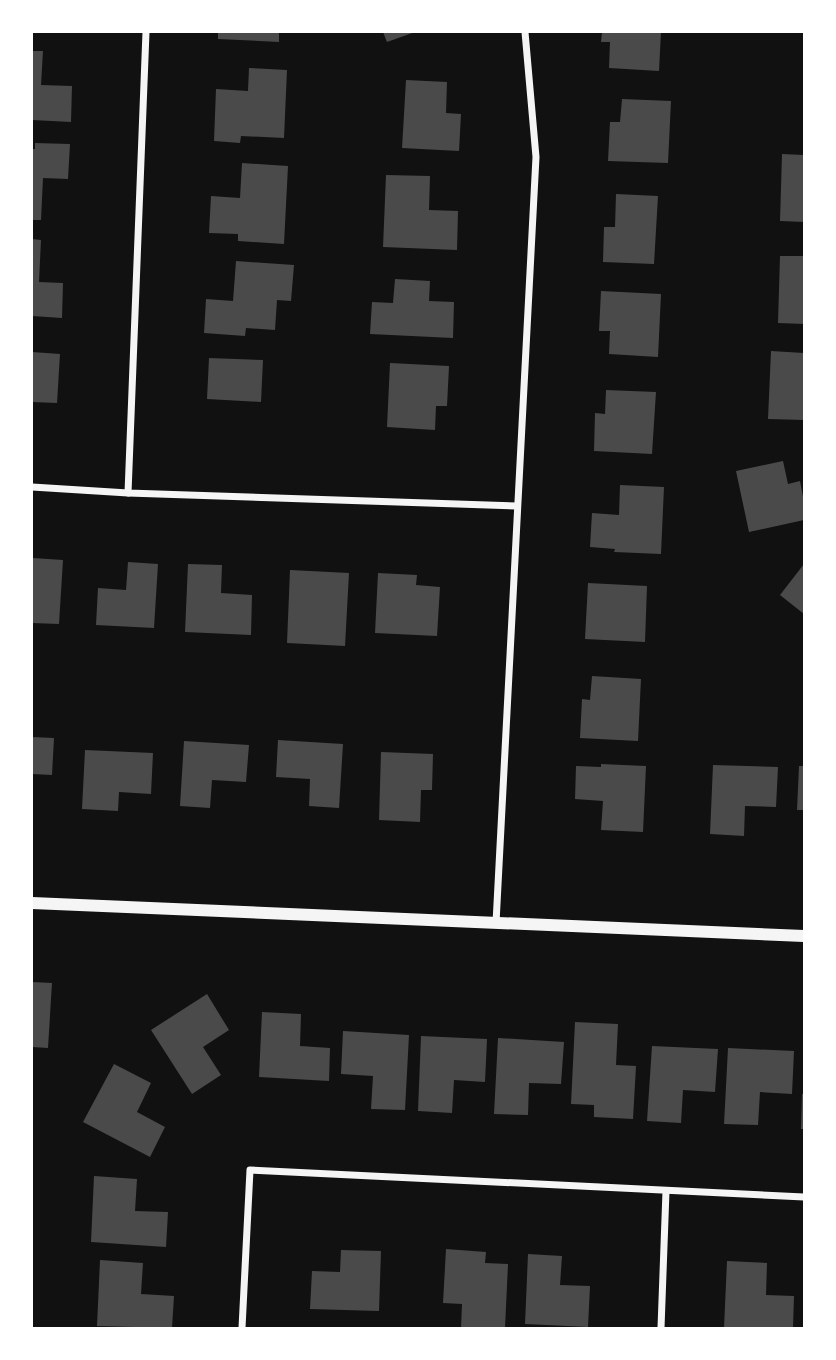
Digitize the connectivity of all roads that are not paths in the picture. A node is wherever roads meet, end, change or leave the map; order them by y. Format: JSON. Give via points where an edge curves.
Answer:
{"nodes":[{"id":1,"x":146,"y":32,"type":"edge"},
{"id":2,"x":525,"y":32,"type":"edge"},
{"id":3,"x":32,"y":487,"type":"edge"},
{"id":4,"x":128,"y":493,"type":"junction"},
{"id":5,"x":517,"y":506,"type":"junction"},
{"id":6,"x":32,"y":902,"type":"edge"},
{"id":7,"x":496,"y":924,"type":"junction"},
{"id":8,"x":804,"y":936,"type":"edge"},
{"id":9,"x":666,"y":1191,"type":"junction"},
{"id":10,"x":804,"y":1197,"type":"edge"},
{"id":11,"x":242,"y":1328,"type":"edge"},
{"id":12,"x":661,"y":1328,"type":"edge"}],
"edges":[{"from":1,"to":4,"type":"street"},
{"from":2,"to":5,"type":"street","via":[[536,157]]},
{"from":3,"to":4,"type":"street"},
{"from":4,"to":5,"type":"street"},
{"from":5,"to":7,"type":"street"},
{"from":6,"to":7,"type":"street"},
{"from":7,"to":8,"type":"street"},
{"from":9,"to":10,"type":"street"},
{"from":9,"to":11,"type":"street","via":[[250,1170]]},
{"from":9,"to":12,"type":"street"}]}
